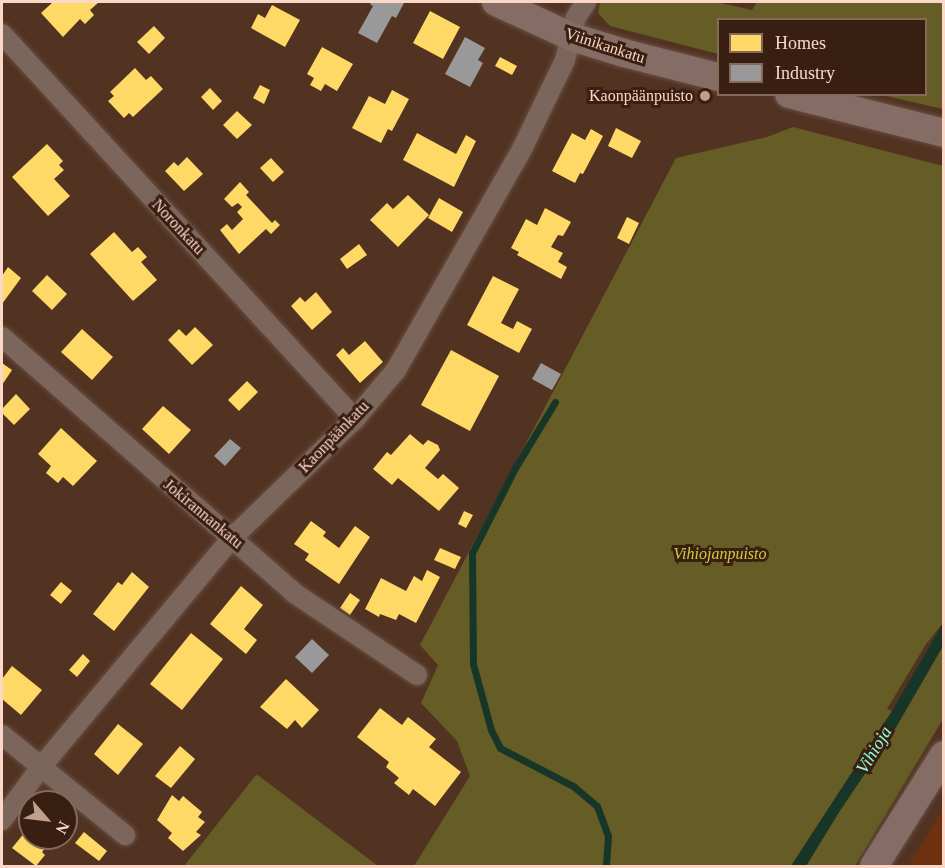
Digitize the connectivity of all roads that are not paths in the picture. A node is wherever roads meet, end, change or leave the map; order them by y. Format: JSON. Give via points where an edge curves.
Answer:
{"nodes":[{"id":1,"x":496,"y":2,"type":"edge"},
{"id":2,"x":586,"y":2,"type":"edge"},
{"id":3,"x":2,"y":34,"type":"edge"},
{"id":4,"x":572,"y":37,"type":"junction"},
{"id":5,"x":717,"y":77,"type":"edge"},
{"id":6,"x":797,"y":96,"type":"edge"},
{"id":7,"x":944,"y":133,"type":"edge"},
{"id":8,"x":2,"y":337,"type":"edge"},
{"id":9,"x":354,"y":419,"type":"junction"},
{"id":10,"x":232,"y":538,"type":"junction"},
{"id":11,"x":417,"y":675,"type":"dead end"},
{"id":12,"x":2,"y":735,"type":"edge"},
{"id":13,"x":944,"y":755,"type":"edge"},
{"id":14,"x":41,"y":767,"type":"junction"},
{"id":15,"x":2,"y":820,"type":"edge"},
{"id":16,"x":125,"y":834,"type":"dead end"},
{"id":17,"x":874,"y":867,"type":"edge"}],
"edges":[{"from":1,"to":4,"type":"main road","name":"Viinikankatu"},
{"from":2,"to":4,"type":"street","name":"Kaonpäänkatu","via":[[576,17]]},
{"from":3,"to":9,"type":"street","name":"Noronkatu"},
{"from":4,"to":5,"type":"main road","name":"Viinikankatu"},
{"from":4,"to":9,"type":"street","name":"Kaonpäänkatu","via":[[522,149],[401,362]]},
{"from":6,"to":7,"type":"main road"},
{"from":8,"to":10,"type":"street","name":"Jokirannankatu"},
{"from":9,"to":10,"type":"street","name":"Kaonpäänkatu"},
{"from":10,"to":11,"type":"street","name":"Jokirannankatu","via":[[294,593]]},
{"from":10,"to":14,"type":"street","name":"Kaonpäänkatu"},
{"from":12,"to":14,"type":"street"},
{"from":13,"to":17,"type":"main road"},
{"from":14,"to":15,"type":"street","name":"Kaonpäänkatu"},
{"from":14,"to":16,"type":"street"}]}
